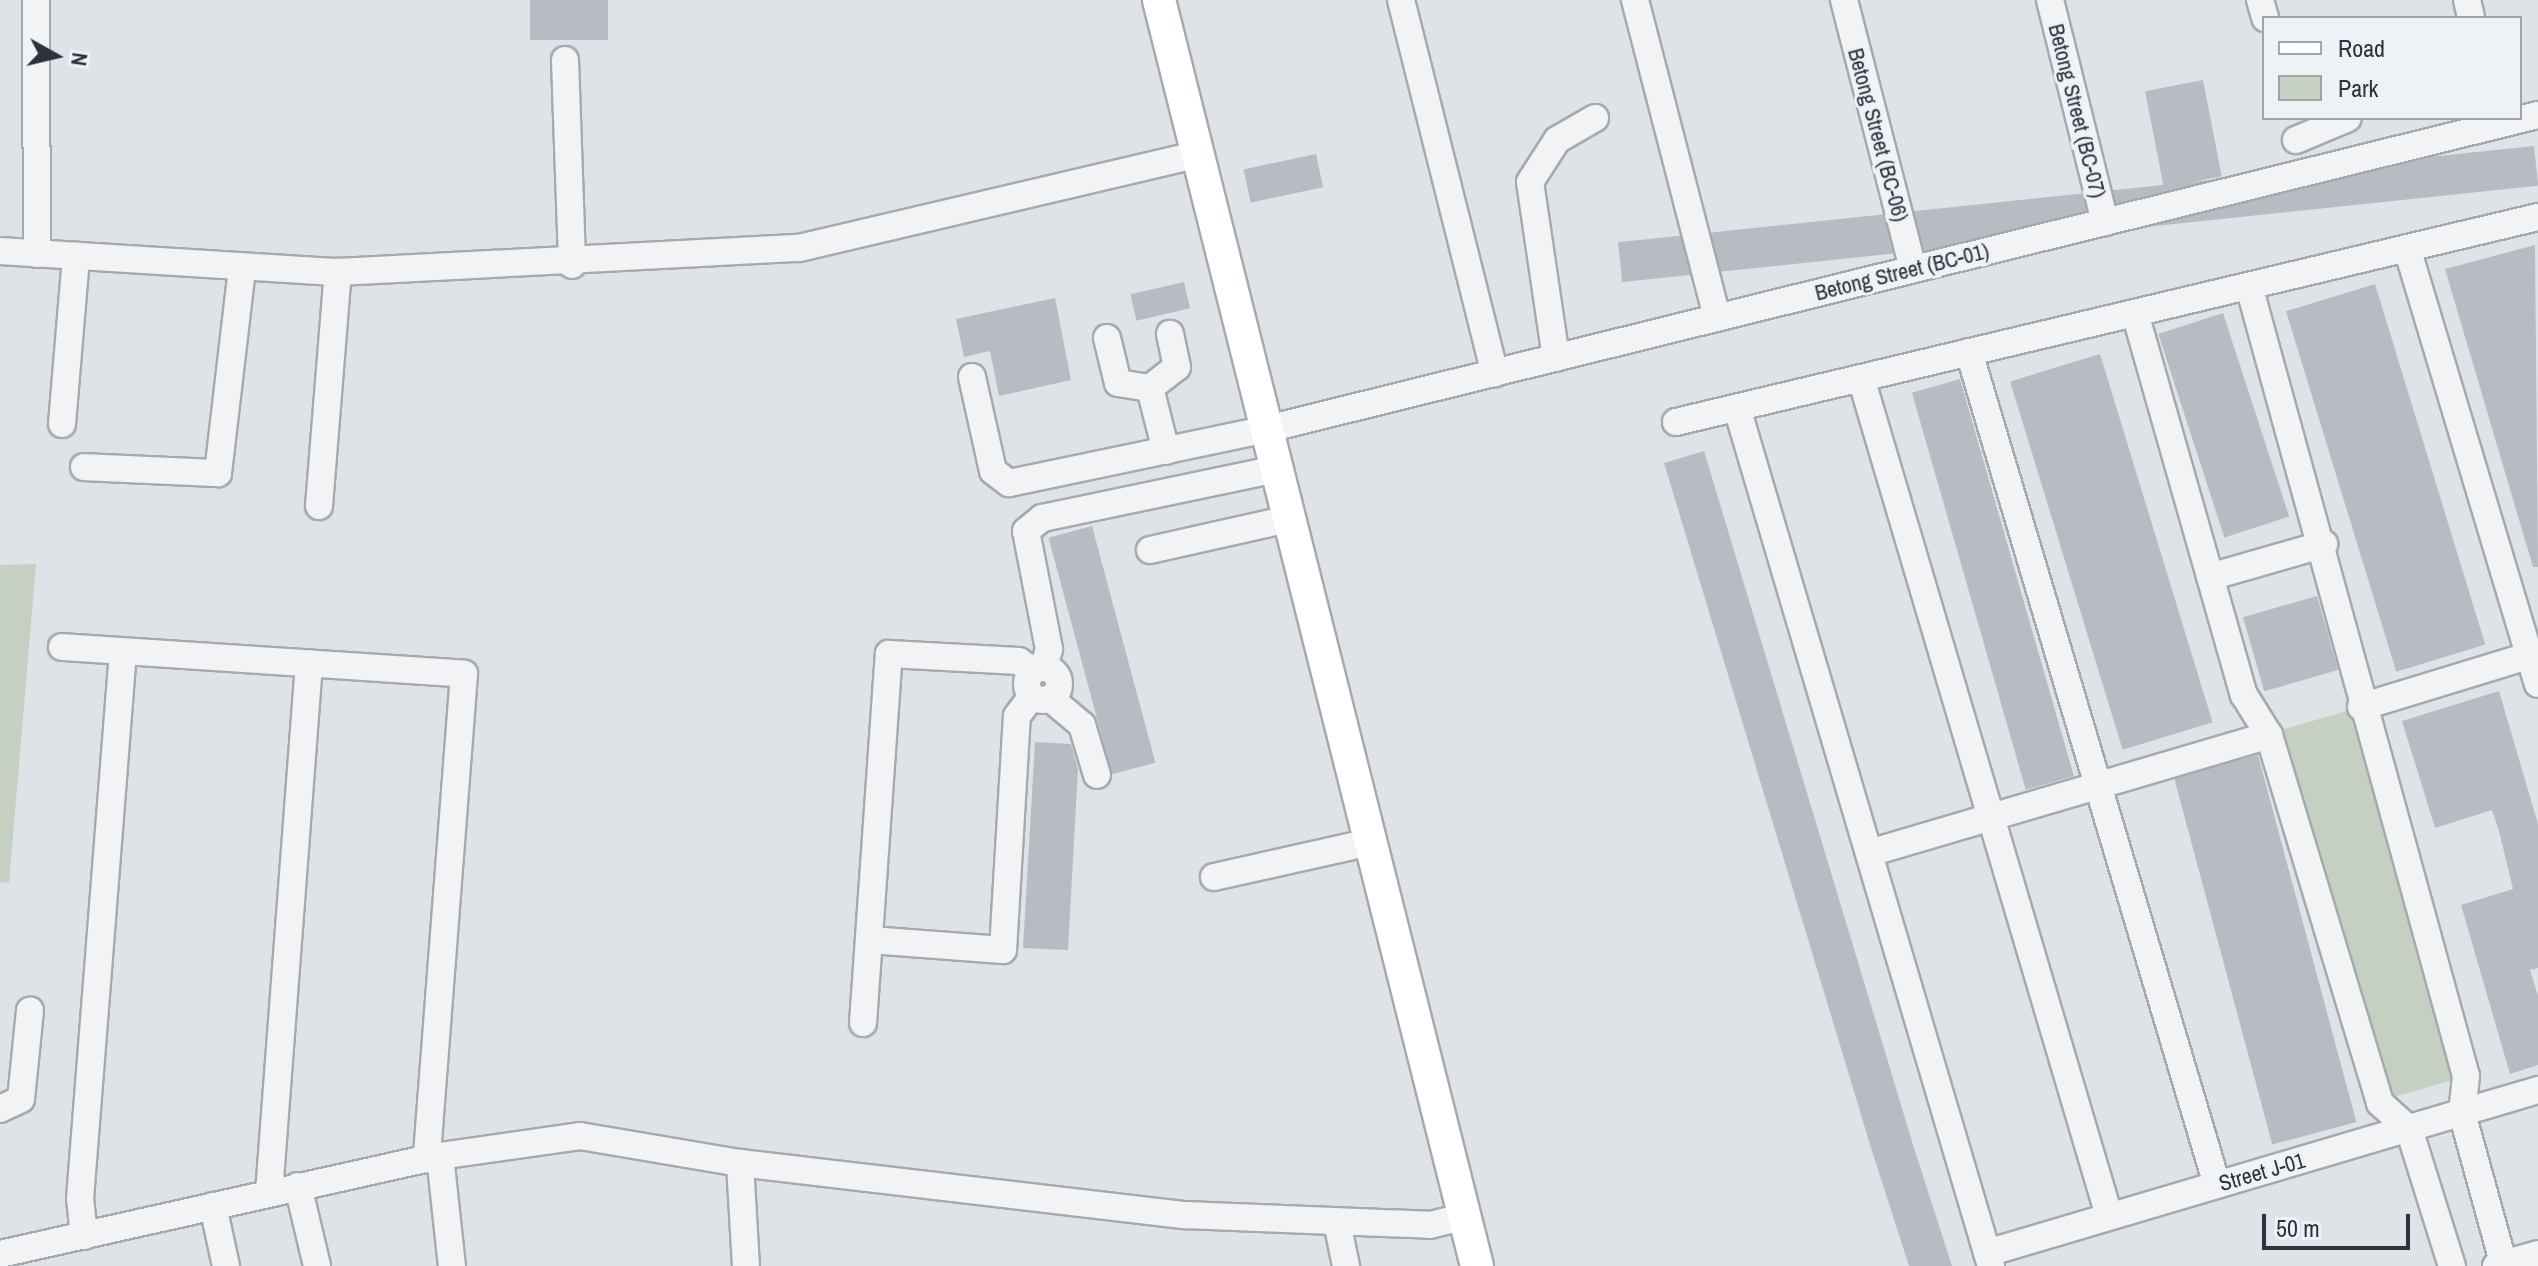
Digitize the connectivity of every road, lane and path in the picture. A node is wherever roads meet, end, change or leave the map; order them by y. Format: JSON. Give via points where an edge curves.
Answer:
{"nodes":[{"id":1,"x":36,"y":0,"type":"edge"},
{"id":2,"x":1159,"y":0,"type":"edge"},
{"id":3,"x":1401,"y":0,"type":"edge"},
{"id":4,"x":1635,"y":0,"type":"edge"},
{"id":5,"x":1844,"y":0,"type":"edge"},
{"id":6,"x":2050,"y":0,"type":"edge"},
{"id":7,"x":565,"y":60,"type":"dead end"},
{"id":8,"x":1595,"y":118,"type":"dead end"},
{"id":9,"x":2338,"y":120,"type":"edge"},
{"id":10,"x":2497,"y":121,"type":"edge"},
{"id":11,"x":2293,"y":129,"type":"edge"},
{"id":12,"x":1199,"y":154,"type":"junction"},
{"id":13,"x":2304,"y":173,"type":"junction"},
{"id":14,"x":2538,"y":217,"type":"edge"},
{"id":15,"x":2105,"y":222,"type":"junction"},
{"id":16,"x":2407,"y":248,"type":"junction"},
{"id":17,"x":0,"y":251,"type":"edge"},
{"id":18,"x":37,"y":254,"type":"junction"},
{"id":19,"x":76,"y":256,"type":"junction"},
{"id":20,"x":572,"y":265,"type":"junction"},
{"id":21,"x":242,"y":268,"type":"junction"},
{"id":22,"x":1913,"y":269,"type":"junction"},
{"id":23,"x":338,"y":272,"type":"junction"},
{"id":24,"x":2249,"y":286,"type":"junction"},
{"id":25,"x":2135,"y":313,"type":"junction"},
{"id":26,"x":1717,"y":318,"type":"junction"},
{"id":27,"x":1170,"y":334,"type":"dead end"},
{"id":28,"x":1107,"y":338,"type":"dead end"},
{"id":29,"x":1969,"y":352,"type":"junction"},
{"id":30,"x":1556,"y":358,"type":"junction"},
{"id":31,"x":1495,"y":373,"type":"junction"},
{"id":32,"x":972,"y":377,"type":"dead end"},
{"id":33,"x":1861,"y":378,"type":"junction"},
{"id":34,"x":1150,"y":388,"type":"junction"},
{"id":35,"x":1737,"y":408,"type":"junction"},
{"id":36,"x":1676,"y":422,"type":"dead end"},
{"id":37,"x":62,"y":424,"type":"dead end"},
{"id":38,"x":1267,"y":429,"type":"junction"},
{"id":39,"x":1166,"y":451,"type":"junction"},
{"id":40,"x":84,"y":467,"type":"dead end"},
{"id":41,"x":1276,"y":469,"type":"junction"},
{"id":42,"x":319,"y":506,"type":"dead end"},
{"id":43,"x":1289,"y":519,"type":"junction"},
{"id":44,"x":2324,"y":544,"type":"junction"},
{"id":45,"x":1150,"y":550,"type":"dead end"},
{"id":46,"x":2210,"y":577,"type":"junction"},
{"id":47,"x":62,"y":647,"type":"dead end"},
{"id":48,"x":123,"y":652,"type":"junction"},
{"id":49,"x":2534,"y":654,"type":"edge"},
{"id":50,"x":309,"y":664,"type":"junction"},
{"id":51,"x":1039,"y":683,"type":"junction"},
{"id":52,"x":2538,"y":684,"type":"edge"},
{"id":53,"x":2361,"y":707,"type":"junction"},
{"id":54,"x":2269,"y":735,"type":"junction"},
{"id":55,"x":1097,"y":775,"type":"dead end"},
{"id":56,"x":2096,"y":785,"type":"junction"},
{"id":57,"x":1988,"y":817,"type":"junction"},
{"id":58,"x":1370,"y":842,"type":"junction"},
{"id":59,"x":1869,"y":853,"type":"junction"},
{"id":60,"x":1214,"y":877,"type":"dead end"},
{"id":61,"x":870,"y":940,"type":"junction"},
{"id":62,"x":30,"y":1010,"type":"dead end"},
{"id":63,"x":863,"y":1023,"type":"dead end"},
{"id":64,"x":2538,"y":1090,"type":"edge"},
{"id":65,"x":0,"y":1109,"type":"edge"},
{"id":66,"x":2462,"y":1113,"type":"junction"},
{"id":67,"x":2409,"y":1129,"type":"junction"},
{"id":68,"x":434,"y":1158,"type":"junction"},
{"id":69,"x":740,"y":1163,"type":"junction"},
{"id":70,"x":2217,"y":1185,"type":"junction"},
{"id":71,"x":298,"y":1186,"type":"junction"},
{"id":72,"x":269,"y":1193,"type":"junction"},
{"id":73,"x":213,"y":1206,"type":"junction"},
{"id":74,"x":1465,"y":1216,"type":"junction"},
{"id":75,"x":2109,"y":1216,"type":"junction"},
{"id":76,"x":1337,"y":1222,"type":"junction"},
{"id":77,"x":84,"y":1236,"type":"junction"},
{"id":78,"x":0,"y":1254,"type":"edge"},
{"id":79,"x":2538,"y":1254,"type":"edge"},
{"id":80,"x":1989,"y":1259,"type":"edge"},
{"id":81,"x":2501,"y":1265,"type":"edge"},
{"id":82,"x":226,"y":1266,"type":"edge"},
{"id":83,"x":317,"y":1266,"type":"edge"},
{"id":84,"x":452,"y":1266,"type":"edge"},
{"id":85,"x":746,"y":1266,"type":"edge"},
{"id":86,"x":1346,"y":1266,"type":"edge"},
{"id":87,"x":1477,"y":1266,"type":"edge"},
{"id":88,"x":2452,"y":1266,"type":"edge"}],
"edges":[{"from":1,"to":18,"type":"street"},
{"from":2,"to":12,"type":"main road"},
{"from":3,"to":31,"type":"street"},
{"from":4,"to":26,"type":"street"},
{"from":5,"to":22,"type":"street","name":"Betong Street (BC-06)"},
{"from":6,"to":15,"type":"street","name":"Betong Street (BC-07)"},
{"from":7,"to":20,"type":"street"},
{"from":8,"to":30,"type":"street","via":[[1557,140],[1530,182]]},
{"from":9,"to":11,"type":"street"},
{"from":10,"to":13,"type":"street","name":"Betong Street (BC-01)"},
{"from":11,"to":13,"type":"street"},
{"from":12,"to":20,"type":"street","via":[[799,248]]},
{"from":12,"to":38,"type":"main road"},
{"from":13,"to":15,"type":"street","name":"Betong Street (BC-01)"},
{"from":14,"to":16,"type":"street"},
{"from":15,"to":22,"type":"street","name":"Betong Street (BC-01)"},
{"from":16,"to":24,"type":"street"},
{"from":16,"to":49,"type":"street"},
{"from":17,"to":18,"type":"street"},
{"from":18,"to":19,"type":"street"},
{"from":19,"to":21,"type":"street"},
{"from":19,"to":37,"type":"street"},
{"from":20,"to":23,"type":"street"},
{"from":21,"to":23,"type":"street"},
{"from":21,"to":40,"type":"street","via":[[218,473]]},
{"from":22,"to":26,"type":"street","name":"Betong Street (BC-01)"},
{"from":23,"to":42,"type":"street"},
{"from":24,"to":25,"type":"street"},
{"from":24,"to":44,"type":"street"},
{"from":25,"to":29,"type":"street"},
{"from":25,"to":46,"type":"street"},
{"from":26,"to":30,"type":"street","name":"Betong Street (BC-01)"},
{"from":27,"to":34,"type":"street","via":[[1177,367]]},
{"from":28,"to":34,"type":"street","via":[[1118,383]]},
{"from":29,"to":33,"type":"street"},
{"from":29,"to":56,"type":"street"},
{"from":30,"to":31,"type":"street","name":"Betong Street (BC-01)"},
{"from":31,"to":38,"type":"street","name":"Betong Street (BC-01)"},
{"from":32,"to":39,"type":"street","name":"Betong Street (BC-01)","via":[[993,471],[1009,483]]},
{"from":33,"to":35,"type":"street"},
{"from":33,"to":57,"type":"street"},
{"from":34,"to":39,"type":"street"},
{"from":35,"to":36,"type":"street"},
{"from":35,"to":59,"type":"street"},
{"from":38,"to":39,"type":"street","name":"Betong Street (BC-01)"},
{"from":38,"to":41,"type":"main road"},
{"from":41,"to":43,"type":"main road"},
{"from":41,"to":51,"type":"street","via":[[1042,518],[1026,531],[1049,649]]},
{"from":43,"to":45,"type":"street"},
{"from":43,"to":58,"type":"main road"},
{"from":44,"to":46,"type":"street"},
{"from":44,"to":53,"type":"street","via":[[2357,662]]},
{"from":46,"to":54,"type":"street","via":[[2244,695]]},
{"from":47,"to":48,"type":"street"},
{"from":48,"to":50,"type":"street"},
{"from":48,"to":77,"type":"street","via":[[80,1199]]},
{"from":49,"to":52,"type":"street"},
{"from":49,"to":53,"type":"street"},
{"from":50,"to":68,"type":"street","via":[[464,674]]},
{"from":50,"to":72,"type":"street"},
{"from":51,"to":55,"type":"street","via":[[1082,725]]},
{"from":51,"to":61,"type":"street","via":[[1017,716],[1003,950]]},
{"from":51,"to":61,"type":"street","via":[[1019,661],[889,654]]},
{"from":53,"to":66,"type":"street","via":[[2466,1076]]},
{"from":54,"to":56,"type":"street"},
{"from":54,"to":67,"type":"street","via":[[2380,1103]]},
{"from":56,"to":57,"type":"street"},
{"from":56,"to":70,"type":"street"},
{"from":57,"to":59,"type":"street"},
{"from":57,"to":75,"type":"street"},
{"from":58,"to":60,"type":"street"},
{"from":58,"to":74,"type":"main road"},
{"from":59,"to":80,"type":"street"},
{"from":61,"to":63,"type":"street"},
{"from":62,"to":65,"type":"street","via":[[21,1099]]},
{"from":64,"to":66,"type":"street","name":"Street J-01"},
{"from":66,"to":67,"type":"street","name":"Street J-01"},
{"from":66,"to":81,"type":"street"},
{"from":67,"to":70,"type":"street","name":"Street J-01"},
{"from":67,"to":88,"type":"street"},
{"from":68,"to":69,"type":"street","via":[[580,1136]]},
{"from":68,"to":71,"type":"street"},
{"from":68,"to":84,"type":"street"},
{"from":69,"to":76,"type":"street","via":[[1185,1215]]},
{"from":69,"to":85,"type":"street"},
{"from":70,"to":75,"type":"street","name":"Street J-01"},
{"from":71,"to":72,"type":"street"},
{"from":71,"to":83,"type":"street"},
{"from":72,"to":73,"type":"street"},
{"from":73,"to":77,"type":"street"},
{"from":73,"to":82,"type":"street"},
{"from":74,"to":76,"type":"street","via":[[1430,1225]]},
{"from":74,"to":87,"type":"main road"},
{"from":75,"to":80,"type":"street","name":"Street J-01"},
{"from":76,"to":86,"type":"street"},
{"from":77,"to":78,"type":"street"},
{"from":79,"to":81,"type":"street"}]}
